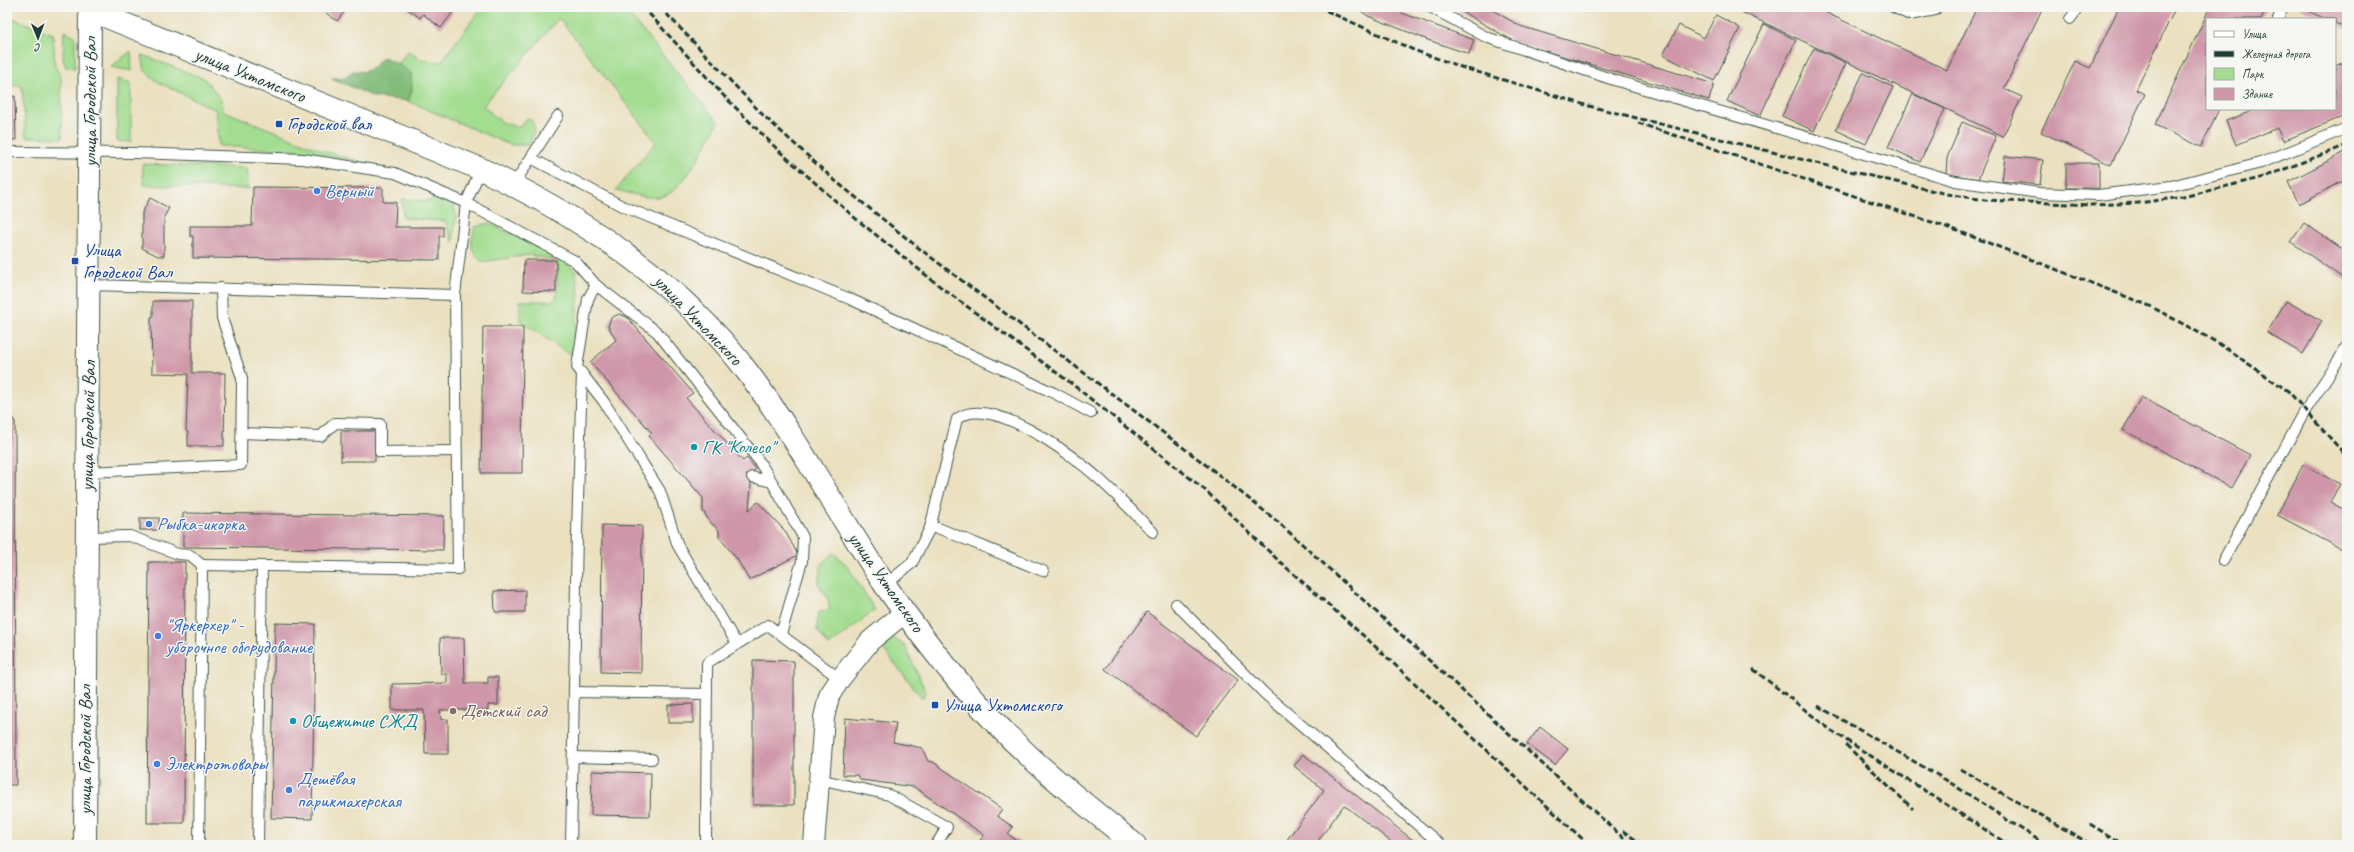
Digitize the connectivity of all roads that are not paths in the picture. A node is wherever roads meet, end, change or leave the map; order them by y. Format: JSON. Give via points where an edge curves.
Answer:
{"nodes":[{"id":1,"x":1430,"y":7,"type":"edge"},
{"id":2,"x":1893,"y":7,"type":"edge"},
{"id":3,"x":1936,"y":7,"type":"edge"},
{"id":4,"x":2080,"y":7,"type":"edge"},
{"id":5,"x":2283,"y":7,"type":"edge"},
{"id":6,"x":87,"y":8,"type":"edge"},
{"id":7,"x":2278,"y":18,"type":"edge"},
{"id":8,"x":2070,"y":19,"type":"dead end"},
{"id":9,"x":558,"y":116,"type":"dead end"},
{"id":10,"x":2347,"y":128,"type":"edge"},
{"id":11,"x":7,"y":152,"type":"edge"},
{"id":12,"x":90,"y":152,"type":"junction"},
{"id":13,"x":531,"y":158,"type":"junction"},
{"id":14,"x":481,"y":169,"type":"junction"},
{"id":15,"x":514,"y":184,"type":"junction"},
{"id":16,"x":466,"y":202,"type":"junction"},
{"id":17,"x":89,"y":285,"type":"junction"},
{"id":18,"x":596,"y":285,"type":"junction"},
{"id":19,"x":221,"y":288,"type":"junction"},
{"id":20,"x":455,"y":295,"type":"junction"},
{"id":21,"x":2347,"y":347,"type":"edge"},
{"id":22,"x":582,"y":373,"type":"junction"},
{"id":23,"x":1091,"y":413,"type":"dead end"},
{"id":24,"x":242,"y":433,"type":"junction"},
{"id":25,"x":456,"y":451,"type":"junction"},
{"id":26,"x":87,"y":472,"type":"junction"},
{"id":27,"x":752,"y":477,"type":"dead end"},
{"id":28,"x":772,"y":482,"type":"junction"},
{"id":29,"x":930,"y":528,"type":"junction"},
{"id":30,"x":1153,"y":532,"type":"dead end"},
{"id":31,"x":86,"y":537,"type":"junction"},
{"id":32,"x":2223,"y":560,"type":"dead end"},
{"id":33,"x":202,"y":565,"type":"junction"},
{"id":34,"x":262,"y":566,"type":"junction"},
{"id":35,"x":1043,"y":571,"type":"dead end"},
{"id":36,"x":885,"y":585,"type":"junction"},
{"id":37,"x":1176,"y":604,"type":"dead end"},
{"id":38,"x":904,"y":613,"type":"junction"},
{"id":39,"x":780,"y":634,"type":"junction"},
{"id":40,"x":737,"y":644,"type":"junction"},
{"id":41,"x":840,"y":679,"type":"junction"},
{"id":42,"x":574,"y":692,"type":"junction"},
{"id":43,"x":707,"y":694,"type":"junction"},
{"id":44,"x":573,"y":757,"type":"junction"},
{"id":45,"x":652,"y":759,"type":"dead end"},
{"id":46,"x":819,"y":779,"type":"junction"},
{"id":47,"x":85,"y":845,"type":"edge"},
{"id":48,"x":199,"y":845,"type":"edge"},
{"id":49,"x":258,"y":845,"type":"edge"},
{"id":50,"x":571,"y":845,"type":"edge"},
{"id":51,"x":706,"y":845,"type":"edge"},
{"id":52,"x":814,"y":845,"type":"edge"},
{"id":53,"x":936,"y":845,"type":"edge"},
{"id":54,"x":1135,"y":845,"type":"edge"},
{"id":55,"x":1441,"y":845,"type":"edge"}],
"edges":[{"from":1,"to":10,"type":"lane","via":[[1486,37],[1614,80],[1955,181],[2039,193],[2098,195],[2171,186],[2261,163]]},
{"from":2,"to":3,"type":"lane","via":[[1910,15],[1935,10]]},
{"from":4,"to":8,"type":"lane"},
{"from":5,"to":7,"type":"lane"},
{"from":6,"to":12,"type":"street","name":"улица Городской Вал"},
{"from":6,"to":14,"type":"street","name":"улица Ухтомского"},
{"from":9,"to":13,"type":"lane"},
{"from":11,"to":12,"type":"lane"},
{"from":12,"to":16,"type":"lane","via":[[303,159],[395,173]]},
{"from":12,"to":17,"type":"street","name":"улица Городской Вал"},
{"from":13,"to":15,"type":"lane"},
{"from":13,"to":23,"type":"lane","via":[[622,206],[850,299],[1054,393]]},
{"from":14,"to":15,"type":"street","name":"улица Ухтомского"},
{"from":14,"to":16,"type":"lane"},
{"from":15,"to":36,"type":"street","name":"улица Ухтомского","via":[[581,223],[644,266],[702,320],[749,373]]},
{"from":16,"to":18,"type":"lane","via":[[575,261]]},
{"from":16,"to":20,"type":"lane"},
{"from":17,"to":19,"type":"lane"},
{"from":17,"to":26,"type":"street","name":"улица Городской Вал"},
{"from":18,"to":22,"type":"lane","via":[[588,299],[578,359],[577,367]]},
{"from":18,"to":28,"type":"lane","via":[[658,332],[759,461]]},
{"from":19,"to":20,"type":"lane"},
{"from":19,"to":24,"type":"lane","via":[[222,318],[242,378]]},
{"from":20,"to":25,"type":"lane"},
{"from":21,"to":32,"type":"lane","via":[[2305,411]]},
{"from":22,"to":40,"type":"lane","via":[[604,402],[660,492],[678,546]]},
{"from":22,"to":42,"type":"lane"},
{"from":24,"to":25,"type":"lane","via":[[321,436],[336,423],[380,424],[380,452]]},
{"from":24,"to":26,"type":"lane","via":[[241,465]]},
{"from":25,"to":34,"type":"lane","via":[[458,569]]},
{"from":26,"to":31,"type":"street","name":"улица Городской Вал"},
{"from":27,"to":28,"type":"lane"},
{"from":28,"to":39,"type":"lane","via":[[803,537],[802,561]]},
{"from":29,"to":30,"type":"lane","via":[[957,419],[964,413],[978,412],[1009,420],[1054,443],[1098,478]]},
{"from":29,"to":35,"type":"lane","via":[[938,528]]},
{"from":29,"to":36,"type":"lane","via":[[912,563]]},
{"from":31,"to":33,"type":"lane","via":[[130,536],[178,554],[190,555]]},
{"from":31,"to":47,"type":"street","name":"улица Городской Вал"},
{"from":33,"to":34,"type":"lane"},
{"from":33,"to":48,"type":"lane"},
{"from":34,"to":49,"type":"lane"},
{"from":36,"to":38,"type":"street","name":"улица Ухтомского"},
{"from":37,"to":55,"type":"lane","via":[[1265,694]]},
{"from":38,"to":41,"type":"street","via":[[870,641]]},
{"from":38,"to":54,"type":"street","name":"улица Ухтомского","via":[[1000,727],[1055,779]]},
{"from":39,"to":40,"type":"lane","via":[[768,625]]},
{"from":39,"to":41,"type":"lane"},
{"from":40,"to":43,"type":"lane","via":[[707,663]]},
{"from":41,"to":46,"type":"street","via":[[830,696],[824,718]]},
{"from":42,"to":43,"type":"lane"},
{"from":42,"to":44,"type":"lane"},
{"from":43,"to":51,"type":"lane"},
{"from":44,"to":45,"type":"lane"},
{"from":44,"to":50,"type":"lane"},
{"from":46,"to":52,"type":"street"},
{"from":46,"to":53,"type":"lane","via":[[890,795],[947,826]]}]}
